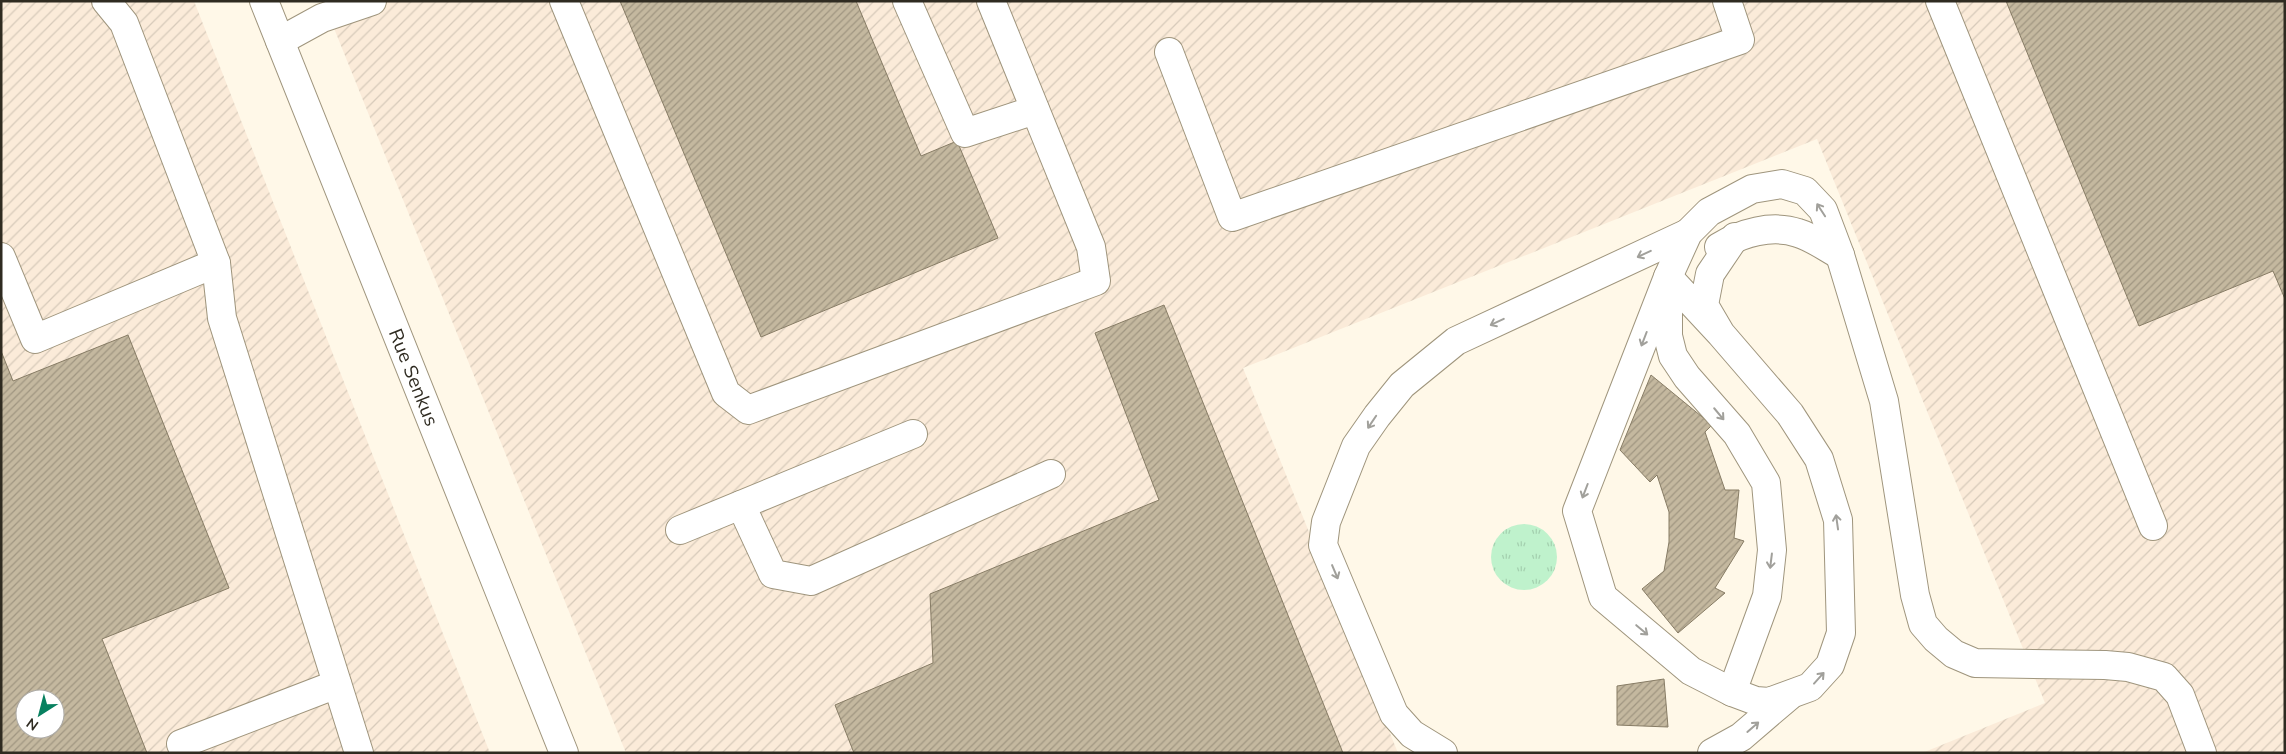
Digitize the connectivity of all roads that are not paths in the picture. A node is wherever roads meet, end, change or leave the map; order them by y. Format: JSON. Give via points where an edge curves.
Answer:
{"nodes":[{"id":1,"x":106,"y":1,"type":"edge"},
{"id":2,"x":264,"y":1,"type":"edge"},
{"id":3,"x":372,"y":1,"type":"edge"},
{"id":4,"x":564,"y":1,"type":"edge"},
{"id":5,"x":907,"y":1,"type":"edge"},
{"id":6,"x":991,"y":1,"type":"edge"},
{"id":7,"x":1727,"y":1,"type":"edge"},
{"id":8,"x":1940,"y":1,"type":"edge"},
{"id":9,"x":280,"y":41,"type":"junction"},
{"id":10,"x":1169,"y":52,"type":"dead end"},
{"id":11,"x":1035,"y":110,"type":"junction"},
{"id":12,"x":1688,"y":233,"type":"junction"},
{"id":13,"x":1735,"y":237,"type":"junction"},
{"id":14,"x":1840,"y":255,"type":"junction"},
{"id":15,"x":1,"y":257,"type":"edge"},
{"id":16,"x":216,"y":263,"type":"junction"},
{"id":17,"x":1668,"y":277,"type":"junction"},
{"id":18,"x":1721,"y":334,"type":"junction"},
{"id":19,"x":913,"y":434,"type":"dead end"},
{"id":20,"x":1051,"y":474,"type":"dead end"},
{"id":21,"x":741,"y":505,"type":"junction"},
{"id":22,"x":2153,"y":526,"type":"dead end"},
{"id":23,"x":680,"y":530,"type":"dead end"},
{"id":24,"x":337,"y":684,"type":"junction"},
{"id":25,"x":1732,"y":692,"type":"junction"},
{"id":26,"x":1790,"y":695,"type":"junction"},
{"id":27,"x":185,"y":753,"type":"edge"},
{"id":28,"x":359,"y":753,"type":"edge"},
{"id":29,"x":564,"y":753,"type":"edge"},
{"id":30,"x":1443,"y":753,"type":"edge"},
{"id":31,"x":1712,"y":753,"type":"edge"},
{"id":32,"x":2202,"y":753,"type":"edge"}],
"edges":[{"from":1,"to":16,"type":"street","via":[[124,23]]},
{"from":2,"to":9,"type":"street","name":"Rue Senkus"},
{"from":3,"to":9,"type":"street","via":[[322,18]]},
{"from":4,"to":11,"type":"street","via":[[726,394],[748,410],[1096,281],[1091,247]]},
{"from":5,"to":11,"type":"street","via":[[965,133]]},
{"from":6,"to":11,"type":"street"},
{"from":7,"to":10,"type":"street","via":[[1740,40],[1232,216]]},
{"from":8,"to":22,"type":"street"},
{"from":9,"to":29,"type":"street","name":"Rue Senkus"},
{"from":14,"to":12,"type":"street","one_way":true,"via":[[1822,210],[1805,191],[1782,184],[1752,188],[1709,212]]},
{"from":12,"to":17,"type":"street"},
{"from":12,"to":30,"type":"street","one_way":true,"via":[[1456,341],[1402,385],[1356,446],[1326,522],[1324,545],[1394,714],[1412,734]]},
{"from":13,"to":14,"type":"street","via":[[1766,230],[1798,232]]},
{"from":13,"to":17,"type":"street"},
{"from":13,"to":18,"type":"street","via":[[1710,274],[1705,292],[1704,305]]},
{"from":14,"to":32,"type":"street","via":[[1884,402],[1915,595],[1923,624],[1954,654],[1975,663],[2104,665],[2128,667],[2164,677],[2180,695]]},
{"from":15,"to":16,"type":"street","via":[[35,339]]},
{"from":16,"to":24,"type":"street","via":[[222,318]]},
{"from":17,"to":18,"type":"street"},
{"from":17,"to":25,"type":"street","one_way":true,"via":[[1668,336],[1673,356],[1736,434],[1766,483],[1772,550],[1766,596]]},
{"from":17,"to":25,"type":"street","one_way":true,"via":[[1577,511],[1603,597],[1691,671]]},
{"from":26,"to":18,"type":"street","one_way":true,"via":[[1810,687],[1830,665],[1841,633],[1838,520],[1819,459],[1790,414]]},
{"from":19,"to":21,"type":"street"},
{"from":20,"to":21,"type":"street","via":[[812,581],[773,574]]},
{"from":21,"to":23,"type":"street"},
{"from":24,"to":27,"type":"street","via":[[181,744]]},
{"from":24,"to":28,"type":"street"},
{"from":25,"to":26,"type":"street","via":[[1769,702]]},
{"from":31,"to":26,"type":"street","one_way":true,"via":[[1740,737]]}]}
